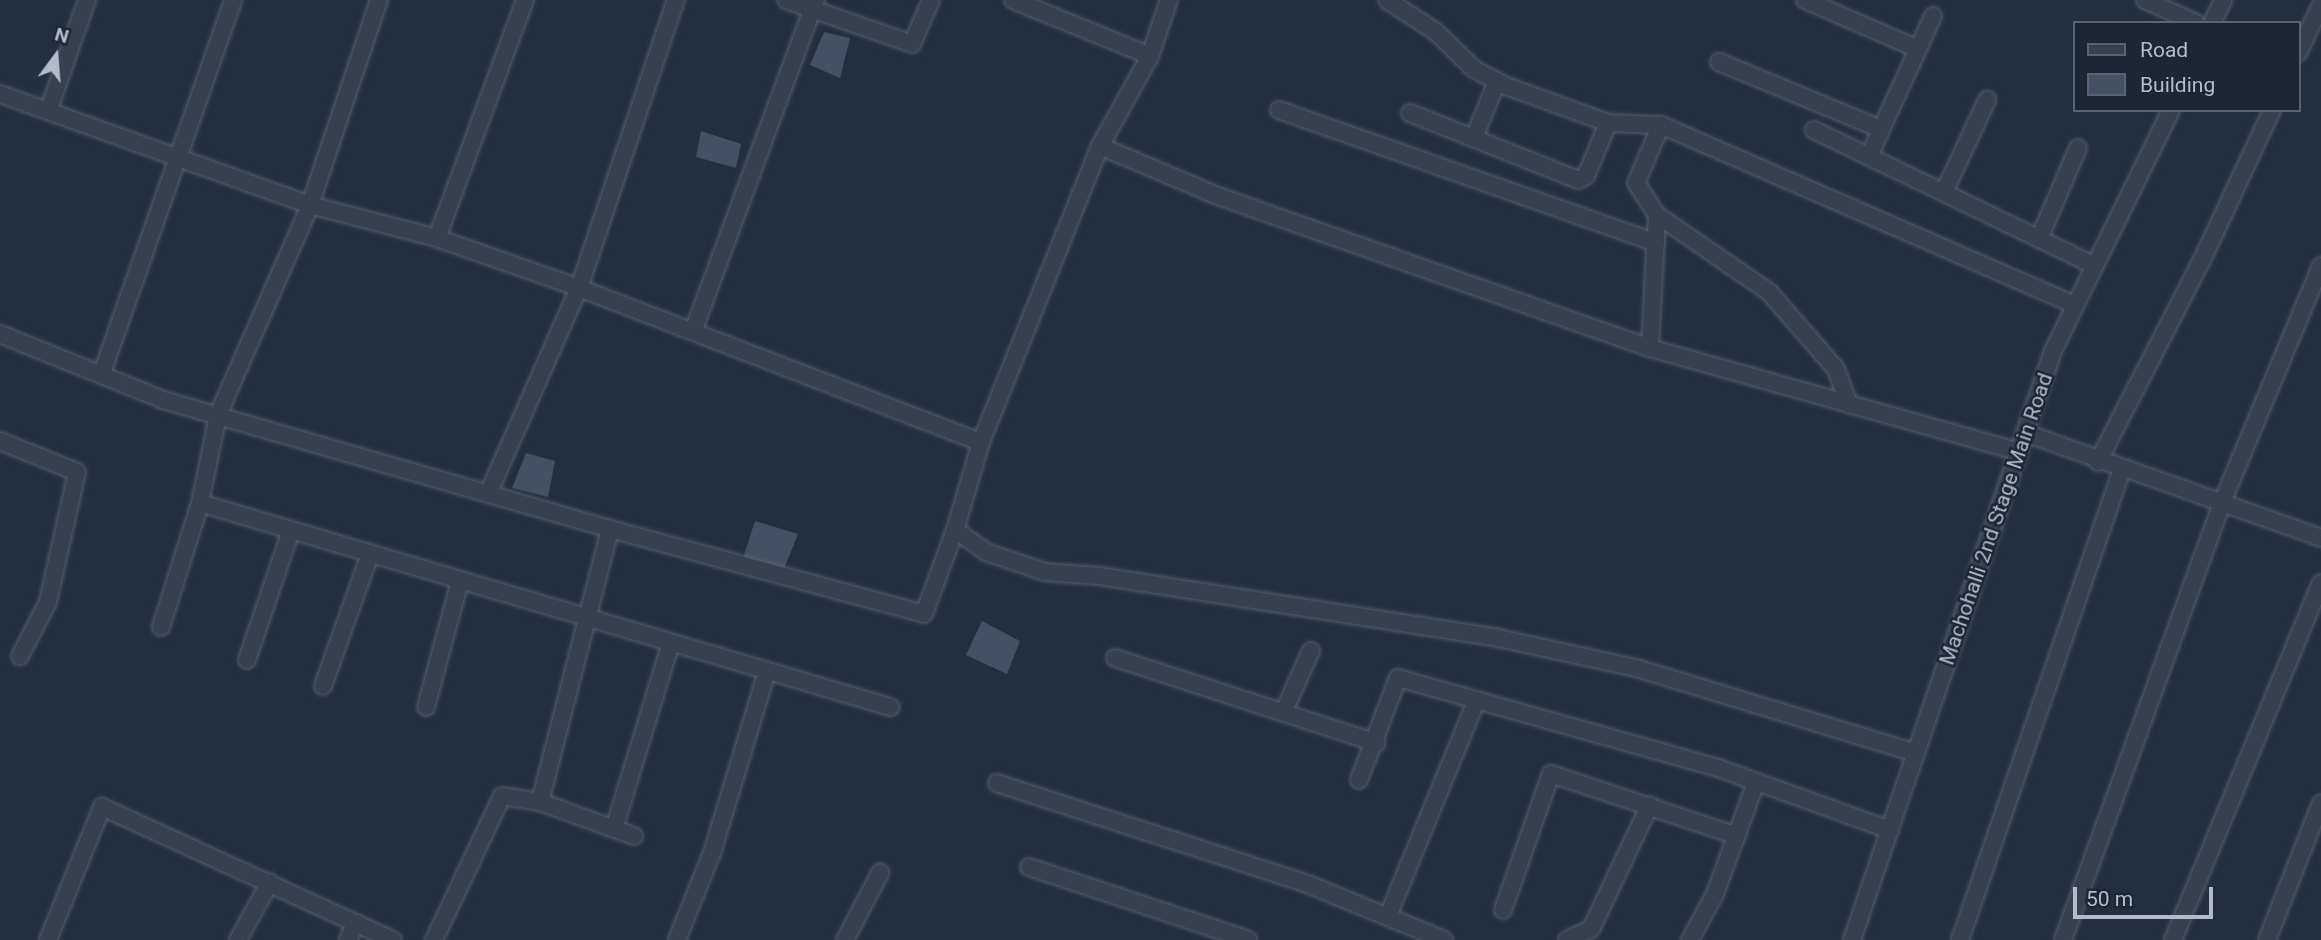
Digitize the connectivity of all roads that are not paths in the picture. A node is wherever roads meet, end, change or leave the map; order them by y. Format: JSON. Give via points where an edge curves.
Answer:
{"nodes":[{"id":1,"x":87,"y":0,"type":"edge"},
{"id":2,"x":233,"y":0,"type":"edge"},
{"id":3,"x":379,"y":0,"type":"edge"},
{"id":4,"x":525,"y":0,"type":"edge"},
{"id":5,"x":676,"y":0,"type":"edge"},
{"id":6,"x":786,"y":0,"type":"edge"},
{"id":7,"x":930,"y":0,"type":"edge"},
{"id":8,"x":1013,"y":0,"type":"edge"},
{"id":9,"x":1168,"y":0,"type":"edge"},
{"id":10,"x":1387,"y":0,"type":"edge"},
{"id":11,"x":1805,"y":0,"type":"edge"},
{"id":12,"x":2145,"y":0,"type":"edge"},
{"id":13,"x":2223,"y":0,"type":"edge"},
{"id":14,"x":814,"y":4,"type":"edge"},
{"id":15,"x":2321,"y":5,"type":"edge"},
{"id":16,"x":1933,"y":16,"type":"dead end"},
{"id":17,"x":2192,"y":21,"type":"edge"},
{"id":18,"x":2213,"y":21,"type":"edge"},
{"id":19,"x":1918,"y":49,"type":"junction"},
{"id":20,"x":2300,"y":49,"type":"edge"},
{"id":21,"x":1150,"y":56,"type":"junction"},
{"id":22,"x":1719,"y":62,"type":"dead end"},
{"id":23,"x":1497,"y":81,"type":"junction"},
{"id":24,"x":0,"y":94,"type":"edge"},
{"id":25,"x":1987,"y":100,"type":"dead end"},
{"id":26,"x":50,"y":110,"type":"junction"},
{"id":27,"x":1279,"y":110,"type":"dead end"},
{"id":28,"x":2170,"y":112,"type":"edge"},
{"id":29,"x":2271,"y":112,"type":"edge"},
{"id":30,"x":1410,"y":113,"type":"dead end"},
{"id":31,"x":1608,"y":123,"type":"junction"},
{"id":32,"x":1661,"y":125,"type":"junction"},
{"id":33,"x":1881,"y":129,"type":"junction"},
{"id":34,"x":1814,"y":130,"type":"dead end"},
{"id":35,"x":1474,"y":138,"type":"junction"},
{"id":36,"x":1100,"y":146,"type":"junction"},
{"id":37,"x":2078,"y":148,"type":"dead end"},
{"id":38,"x":1869,"y":156,"type":"junction"},
{"id":39,"x":178,"y":160,"type":"junction"},
{"id":40,"x":1944,"y":192,"type":"junction"},
{"id":41,"x":310,"y":205,"type":"junction"},
{"id":42,"x":1657,"y":215,"type":"junction"},
{"id":43,"x":437,"y":238,"type":"junction"},
{"id":44,"x":2039,"y":239,"type":"junction"},
{"id":45,"x":1656,"y":243,"type":"junction"},
{"id":46,"x":2093,"y":265,"type":"junction"},
{"id":47,"x":2321,"y":266,"type":"edge"},
{"id":48,"x":579,"y":288,"type":"junction"},
{"id":49,"x":2075,"y":305,"type":"junction"},
{"id":50,"x":694,"y":329,"type":"junction"},
{"id":51,"x":0,"y":334,"type":"edge"},
{"id":52,"x":1650,"y":348,"type":"junction"},
{"id":53,"x":102,"y":373,"type":"junction"},
{"id":54,"x":1849,"y":405,"type":"junction"},
{"id":55,"x":218,"y":415,"type":"junction"},
{"id":56,"x":2025,"y":433,"type":"junction"},
{"id":57,"x":0,"y":441,"type":"edge"},
{"id":58,"x":981,"y":443,"type":"junction"},
{"id":59,"x":2020,"y":452,"type":"junction"},
{"id":60,"x":2098,"y":462,"type":"junction"},
{"id":61,"x":2122,"y":470,"type":"junction"},
{"id":62,"x":488,"y":494,"type":"junction"},
{"id":63,"x":200,"y":503,"type":"junction"},
{"id":64,"x":2221,"y":505,"type":"junction"},
{"id":65,"x":610,"y":530,"type":"junction"},
{"id":66,"x":956,"y":530,"type":"junction"},
{"id":67,"x":291,"y":531,"type":"junction"},
{"id":68,"x":2319,"y":532,"type":"edge"},
{"id":69,"x":369,"y":554,"type":"junction"},
{"id":70,"x":460,"y":580,"type":"junction"},
{"id":71,"x":2321,"y":583,"type":"edge"},
{"id":72,"x":2315,"y":613,"type":"edge"},
{"id":73,"x":585,"y":617,"type":"junction"},
{"id":74,"x":161,"y":627,"type":"dead end"},
{"id":75,"x":671,"y":642,"type":"junction"},
{"id":76,"x":1311,"y":651,"type":"dead end"},
{"id":77,"x":20,"y":656,"type":"dead end"},
{"id":78,"x":1115,"y":658,"type":"dead end"},
{"id":79,"x":247,"y":660,"type":"dead end"},
{"id":80,"x":765,"y":674,"type":"junction"},
{"id":81,"x":323,"y":686,"type":"dead end"},
{"id":82,"x":1476,"y":701,"type":"junction"},
{"id":83,"x":426,"y":707,"type":"dead end"},
{"id":84,"x":890,"y":708,"type":"dead end"},
{"id":85,"x":1284,"y":711,"type":"junction"},
{"id":86,"x":1377,"y":743,"type":"junction"},
{"id":87,"x":1916,"y":753,"type":"junction"},
{"id":88,"x":1359,"y":779,"type":"dead end"},
{"id":89,"x":1756,"y":782,"type":"junction"},
{"id":90,"x":997,"y":783,"type":"dead end"},
{"id":91,"x":540,"y":802,"type":"junction"},
{"id":92,"x":2321,"y":803,"type":"edge"},
{"id":93,"x":1650,"y":805,"type":"junction"},
{"id":94,"x":614,"y":829,"type":"junction"},
{"id":95,"x":1889,"y":830,"type":"junction"},
{"id":96,"x":634,"y":836,"type":"dead end"},
{"id":97,"x":1737,"y":836,"type":"junction"},
{"id":98,"x":1029,"y":867,"type":"dead end"},
{"id":99,"x":880,"y":873,"type":"dead end"},
{"id":100,"x":270,"y":882,"type":"junction"},
{"id":101,"x":1503,"y":910,"type":"dead end"},
{"id":102,"x":1388,"y":916,"type":"junction"},
{"id":103,"x":356,"y":923,"type":"junction"},
{"id":104,"x":48,"y":940,"type":"edge"},
{"id":105,"x":238,"y":940,"type":"edge"},
{"id":106,"x":348,"y":940,"type":"edge"},
{"id":107,"x":393,"y":940,"type":"edge"},
{"id":108,"x":434,"y":940,"type":"edge"},
{"id":109,"x":677,"y":940,"type":"edge"},
{"id":110,"x":845,"y":940,"type":"edge"},
{"id":111,"x":1248,"y":940,"type":"edge"},
{"id":112,"x":1444,"y":940,"type":"edge"},
{"id":113,"x":1567,"y":940,"type":"edge"},
{"id":114,"x":1690,"y":940,"type":"edge"},
{"id":115,"x":1852,"y":940,"type":"edge"},
{"id":116,"x":1960,"y":940,"type":"edge"},
{"id":117,"x":2063,"y":940,"type":"edge"},
{"id":118,"x":2173,"y":940,"type":"edge"},
{"id":119,"x":2267,"y":940,"type":"edge"}],
"edges":[{"from":1,"to":26,"type":"street"},
{"from":2,"to":39,"type":"street"},
{"from":3,"to":41,"type":"street"},
{"from":4,"to":43,"type":"street"},
{"from":5,"to":48,"type":"street"},
{"from":6,"to":14,"type":"street"},
{"from":7,"to":14,"type":"street","via":[[912,44]]},
{"from":8,"to":21,"type":"street"},
{"from":9,"to":21,"type":"street"},
{"from":10,"to":23,"type":"street","via":[[1436,32],[1474,69]]},
{"from":11,"to":19,"type":"street"},
{"from":12,"to":17,"type":"street"},
{"from":13,"to":18,"type":"street"},
{"from":14,"to":50,"type":"street"},
{"from":15,"to":20,"type":"street"},
{"from":16,"to":19,"type":"street"},
{"from":19,"to":33,"type":"street"},
{"from":21,"to":36,"type":"street"},
{"from":22,"to":33,"type":"street"},
{"from":23,"to":31,"type":"street"},
{"from":23,"to":35,"type":"street"},
{"from":24,"to":26,"type":"street"},
{"from":25,"to":40,"type":"street"},
{"from":26,"to":39,"type":"street"},
{"from":27,"to":45,"type":"street"},
{"from":28,"to":46,"type":"street","name":"Machohalli 2nd Stage Main Road"},
{"from":29,"to":60,"type":"street","via":[[2202,260]]},
{"from":30,"to":35,"type":"street"},
{"from":31,"to":32,"type":"street"},
{"from":31,"to":35,"type":"street","via":[[1586,176],[1578,180]]},
{"from":32,"to":42,"type":"street","via":[[1636,183]]},
{"from":32,"to":49,"type":"street"},
{"from":33,"to":38,"type":"street"},
{"from":34,"to":38,"type":"street"},
{"from":36,"to":52,"type":"street","via":[[1218,196]]},
{"from":36,"to":58,"type":"street"},
{"from":37,"to":44,"type":"street"},
{"from":38,"to":40,"type":"street"},
{"from":39,"to":41,"type":"street"},
{"from":39,"to":53,"type":"street"},
{"from":40,"to":44,"type":"street"},
{"from":41,"to":43,"type":"street"},
{"from":41,"to":55,"type":"street"},
{"from":42,"to":45,"type":"street"},
{"from":42,"to":54,"type":"street","via":[[1769,292],[1836,369]]},
{"from":43,"to":48,"type":"street"},
{"from":44,"to":46,"type":"street"},
{"from":45,"to":52,"type":"street"},
{"from":46,"to":49,"type":"street","name":"Machohalli 2nd Stage Main Road"},
{"from":47,"to":64,"type":"street"},
{"from":48,"to":50,"type":"street"},
{"from":48,"to":62,"type":"street"},
{"from":49,"to":56,"type":"street","name":"Machohalli 2nd Stage Main Road"},
{"from":50,"to":58,"type":"street","via":[[855,398]]},
{"from":51,"to":53,"type":"street"},
{"from":52,"to":54,"type":"street"},
{"from":53,"to":55,"type":"street","via":[[163,400]]},
{"from":54,"to":59,"type":"street"},
{"from":55,"to":62,"type":"street"},
{"from":55,"to":63,"type":"street"},
{"from":56,"to":59,"type":"street","name":"Machohalli 2nd Stage Main Road"},
{"from":56,"to":60,"type":"street"},
{"from":57,"to":77,"type":"street","via":[[77,472],[48,602]]},
{"from":58,"to":66,"type":"street"},
{"from":59,"to":87,"type":"street","name":"Machohalli 2nd Stage Main Road"},
{"from":60,"to":61,"type":"street"},
{"from":61,"to":64,"type":"street"},
{"from":61,"to":116,"type":"street"},
{"from":62,"to":65,"type":"street"},
{"from":63,"to":67,"type":"street"},
{"from":63,"to":74,"type":"street"},
{"from":64,"to":68,"type":"street"},
{"from":64,"to":117,"type":"street"},
{"from":65,"to":66,"type":"street","via":[[924,614]]},
{"from":65,"to":73,"type":"street"},
{"from":66,"to":87,"type":"street","via":[[986,552],[1045,572],[1099,576],[1498,638],[1636,668]]},
{"from":67,"to":69,"type":"street"},
{"from":67,"to":79,"type":"street"},
{"from":69,"to":70,"type":"street"},
{"from":69,"to":81,"type":"street"},
{"from":70,"to":73,"type":"street"},
{"from":70,"to":83,"type":"street"},
{"from":71,"to":72,"type":"street"},
{"from":72,"to":118,"type":"street"},
{"from":73,"to":75,"type":"street"},
{"from":73,"to":91,"type":"street"},
{"from":75,"to":80,"type":"street"},
{"from":75,"to":94,"type":"street"},
{"from":76,"to":85,"type":"street"},
{"from":78,"to":85,"type":"street"},
{"from":80,"to":84,"type":"street"},
{"from":80,"to":109,"type":"street","via":[[713,850]]},
{"from":82,"to":86,"type":"street","via":[[1398,678]]},
{"from":82,"to":89,"type":"street"},
{"from":82,"to":102,"type":"street"},
{"from":85,"to":86,"type":"street"},
{"from":86,"to":88,"type":"street"},
{"from":87,"to":95,"type":"street","name":"Machohalli 2nd Stage Main Road"},
{"from":89,"to":95,"type":"street"},
{"from":89,"to":97,"type":"street"},
{"from":90,"to":102,"type":"street","via":[[1310,885]]},
{"from":91,"to":94,"type":"street"},
{"from":91,"to":108,"type":"street","via":[[502,796]]},
{"from":92,"to":119,"type":"street"},
{"from":93,"to":97,"type":"street"},
{"from":93,"to":101,"type":"street","via":[[1551,774]]},
{"from":93,"to":113,"type":"street","via":[[1591,929]]},
{"from":94,"to":96,"type":"street"},
{"from":95,"to":115,"type":"street","name":"Machohalli 2nd Stage Main Road"},
{"from":97,"to":114,"type":"street","via":[[1715,894]]},
{"from":98,"to":111,"type":"street"},
{"from":99,"to":110,"type":"street"},
{"from":100,"to":103,"type":"street"},
{"from":100,"to":104,"type":"street","via":[[102,807]]},
{"from":100,"to":105,"type":"street"},
{"from":102,"to":112,"type":"street"},
{"from":103,"to":106,"type":"street"},
{"from":103,"to":107,"type":"street"}]}
